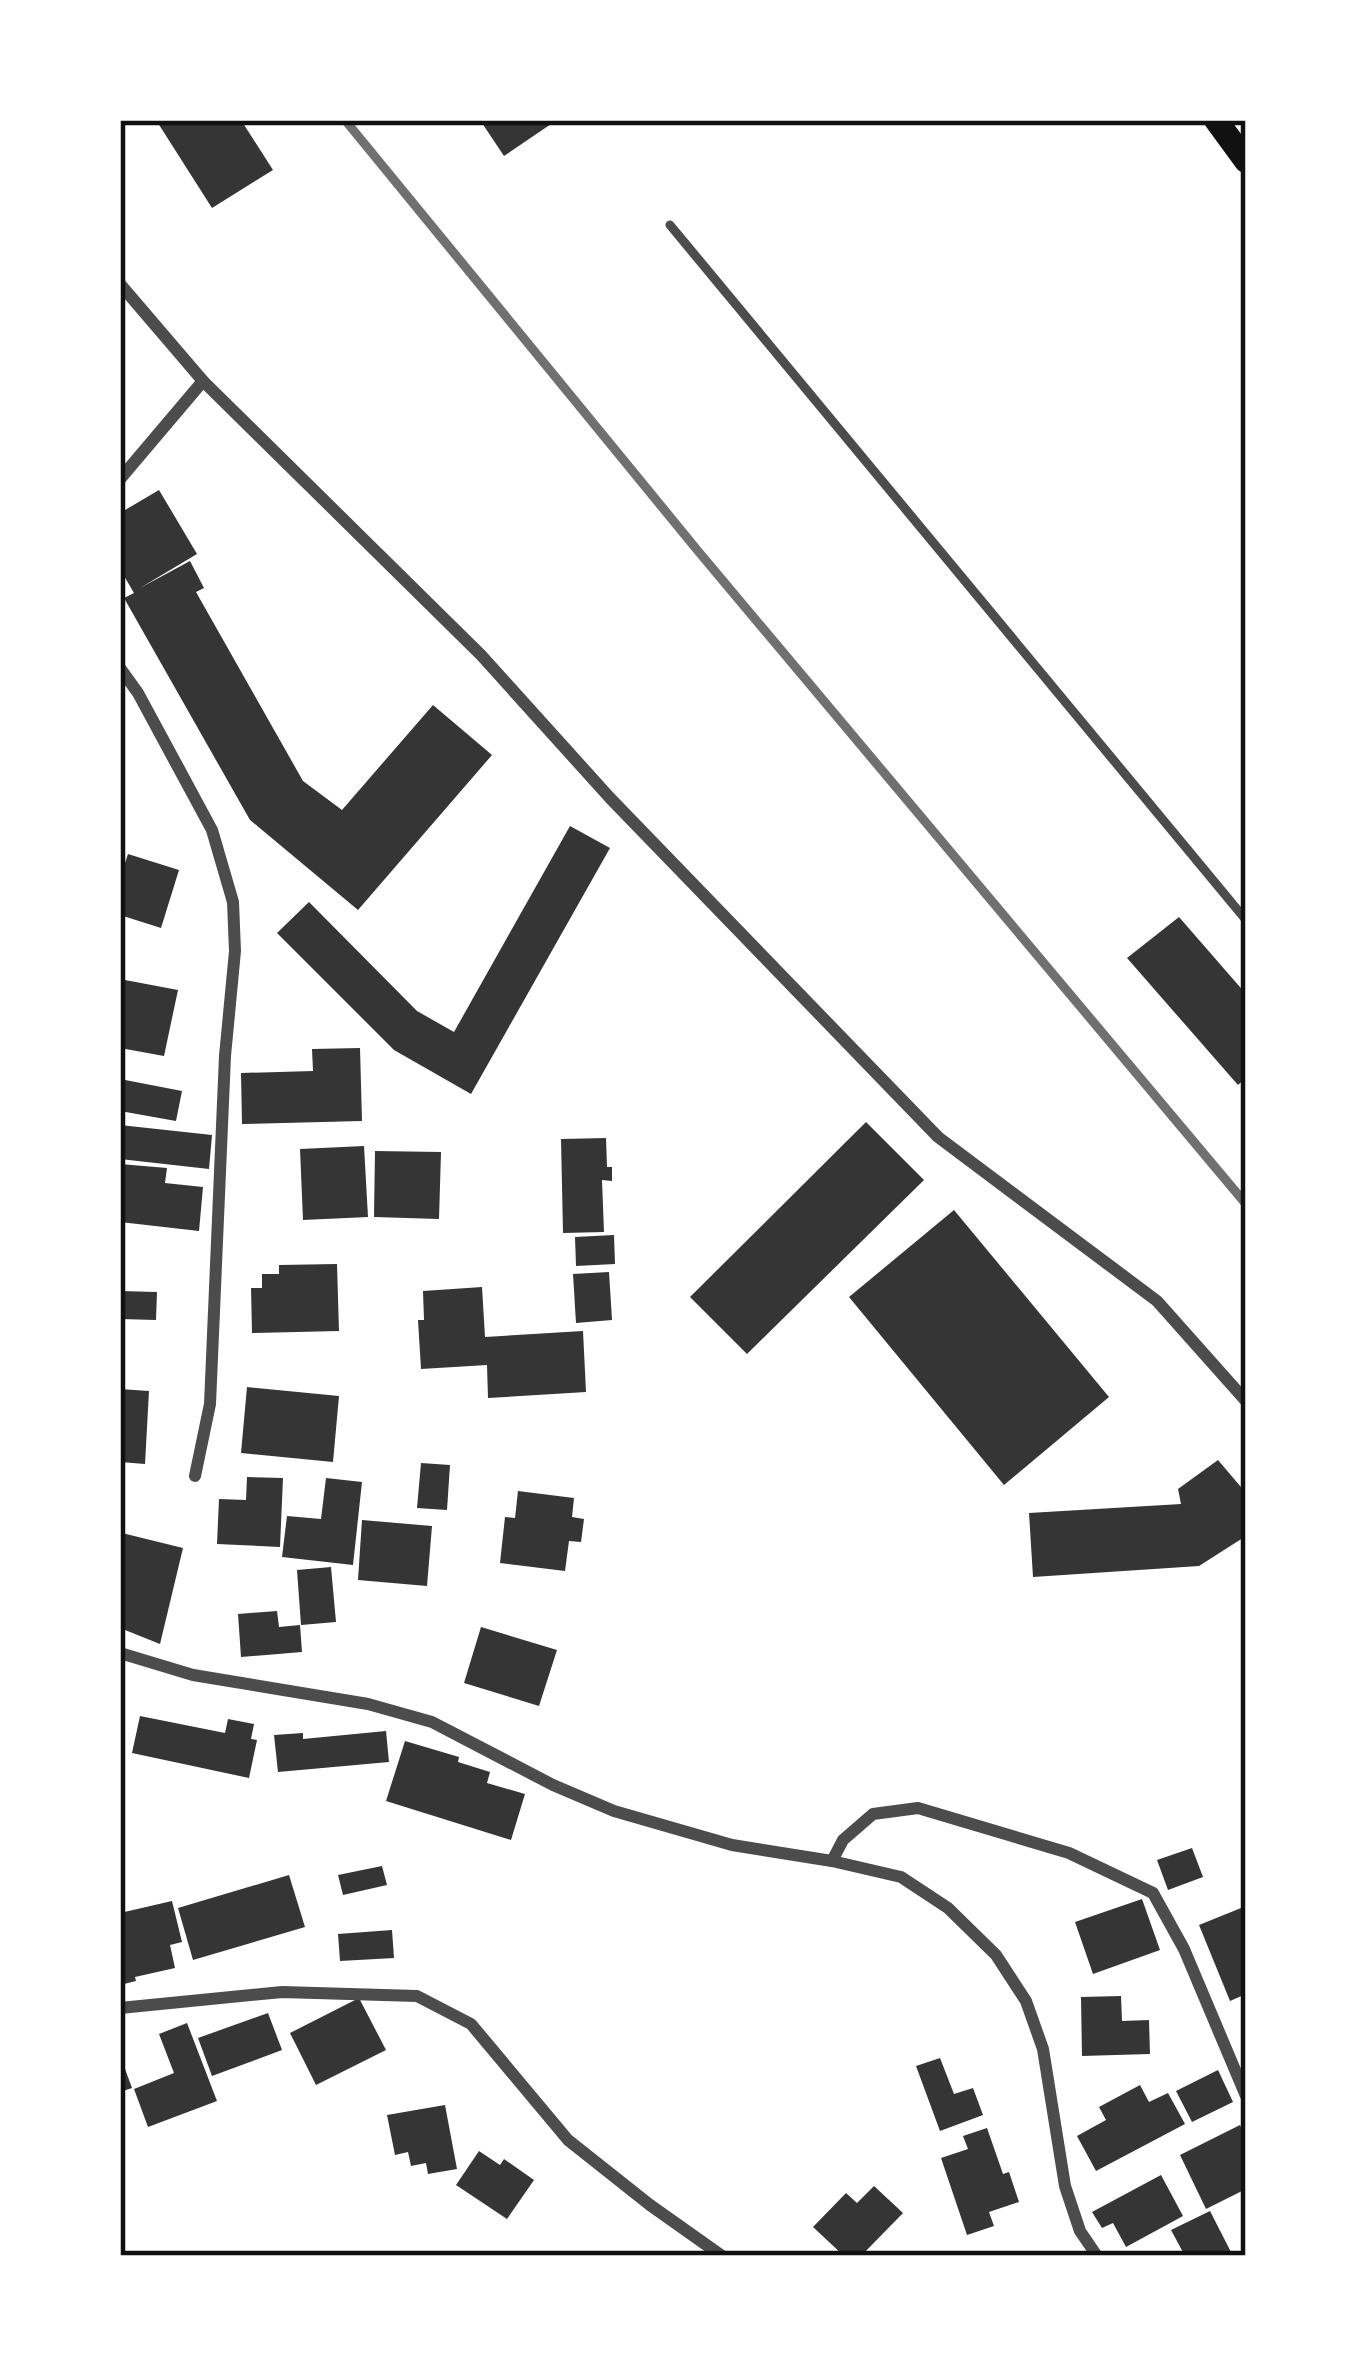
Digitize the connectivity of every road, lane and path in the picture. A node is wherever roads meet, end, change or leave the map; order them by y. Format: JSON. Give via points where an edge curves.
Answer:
{"nodes":[{"id":1,"x":1216,"y":120,"type":"edge"},
{"id":2,"x":1246,"y":161,"type":"edge"},
{"id":3,"x":670,"y":225,"type":"dead end"},
{"id":4,"x":120,"y":284,"type":"edge"},
{"id":5,"x":202,"y":381,"type":"junction"},
{"id":6,"x":120,"y":478,"type":"edge"},
{"id":7,"x":120,"y":668,"type":"edge"},
{"id":8,"x":1246,"y":920,"type":"edge"},
{"id":9,"x":1246,"y":1400,"type":"edge"},
{"id":10,"x":196,"y":1476,"type":"dead end"},
{"id":11,"x":120,"y":1653,"type":"edge"},
{"id":12,"x":832,"y":1861,"type":"junction"},
{"id":13,"x":120,"y":2008,"type":"edge"},
{"id":14,"x":1246,"y":2096,"type":"edge"},
{"id":15,"x":722,"y":2256,"type":"edge"},
{"id":16,"x":1097,"y":2256,"type":"edge"}],
"edges":[{"from":1,"to":2,"type":"main road"},
{"from":3,"to":8,"type":"lane"},
{"from":4,"to":5,"type":"street"},
{"from":5,"to":6,"type":"street"},
{"from":5,"to":9,"type":"street","via":[[481,655],[938,1137],[1156,1301]]},
{"from":7,"to":10,"type":"street","via":[[212,830],[232,902],[210,1405]]},
{"from":11,"to":12,"type":"street","via":[[432,1722],[614,1811],[732,1846]]},
{"from":12,"to":14,"type":"street","via":[[873,1814],[918,1808],[1069,1852],[1153,1893]]},
{"from":12,"to":16,"type":"street","via":[[902,1877],[996,1955],[1026,2001],[1043,2049],[1065,2186]]},
{"from":13,"to":15,"type":"street","via":[[282,1992],[417,1996],[471,2024],[568,2140]]}]}
